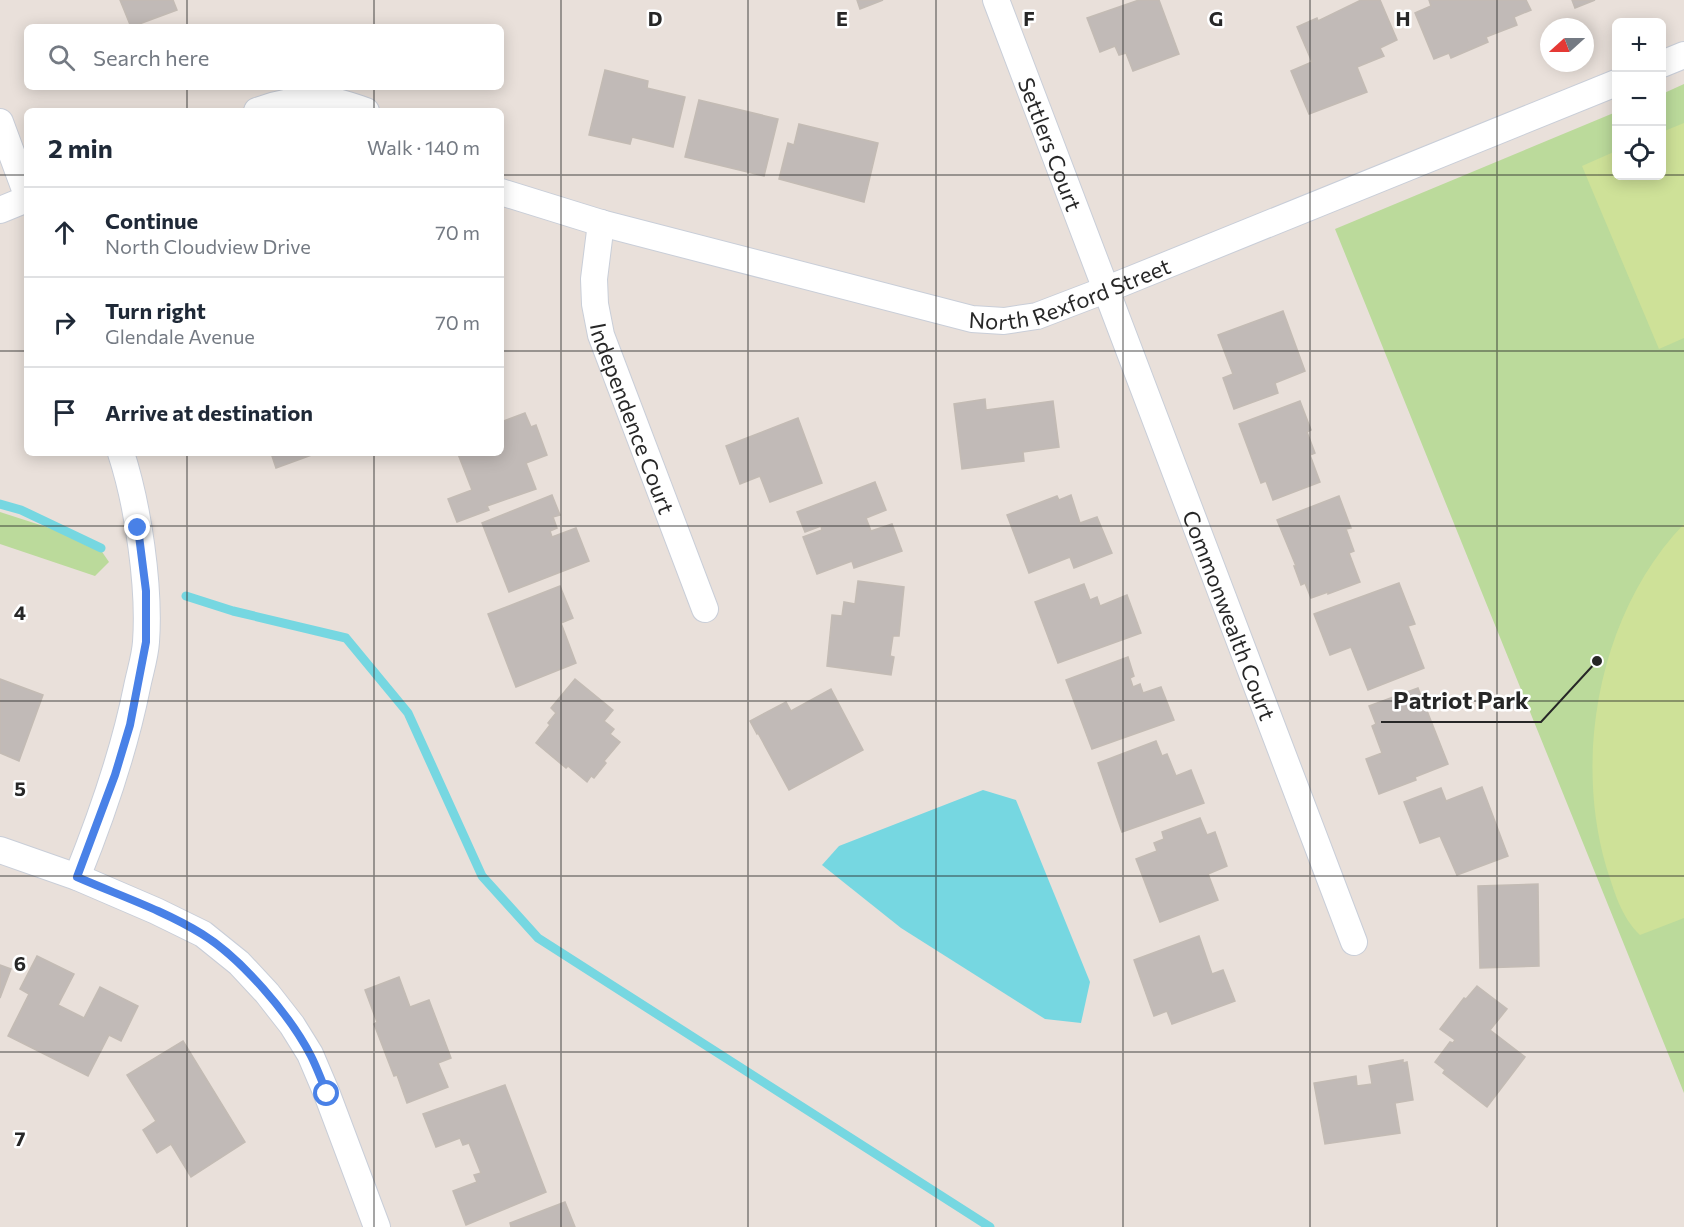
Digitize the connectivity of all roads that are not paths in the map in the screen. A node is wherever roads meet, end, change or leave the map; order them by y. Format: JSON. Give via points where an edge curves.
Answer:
{"nodes":[{"id":1,"x":996,"y":0,"type":"edge"},
{"id":2,"x":1684,"y":55,"type":"edge"},
{"id":3,"x":1666,"y":62,"type":"edge"},
{"id":4,"x":1612,"y":85,"type":"edge"},
{"id":5,"x":264,"y":108,"type":"edge"},
{"id":6,"x":356,"y":108,"type":"edge"},
{"id":7,"x":0,"y":122,"type":"edge"},
{"id":8,"x":24,"y":189,"type":"edge"},
{"id":9,"x":504,"y":193,"type":"edge"},
{"id":10,"x":24,"y":198,"type":"edge"},
{"id":11,"x":0,"y":210,"type":"edge"},
{"id":12,"x":602,"y":223,"type":"junction"},
{"id":13,"x":1105,"y":290,"type":"junction"},
{"id":14,"x":123,"y":456,"type":"edge"},
{"id":15,"x":705,"y":609,"type":"dead end"},
{"id":16,"x":0,"y":850,"type":"edge"},
{"id":17,"x":77,"y":877,"type":"junction"},
{"id":18,"x":1354,"y":942,"type":"dead end"},
{"id":19,"x":377,"y":1227,"type":"edge"}],
"edges":[{"from":1,"to":13,"type":"street","name":"Settlers Court"},
{"from":2,"to":3,"type":"street"},
{"from":4,"to":13,"type":"street","name":"North Rexford Street"},
{"from":5,"to":6,"type":"street","via":[[327,99]]},
{"from":7,"to":8,"type":"street"},
{"from":9,"to":12,"type":"street","name":"North Rexford Street"},
{"from":10,"to":11,"type":"street"},
{"from":12,"to":13,"type":"street","name":"North Rexford Street","via":[[972,319],[1004,321],[1036,316]]},
{"from":12,"to":15,"type":"street","name":"Independence Court","via":[[594,279],[601,335]]},
{"from":13,"to":18,"type":"street","name":"Commonwealth Court"},
{"from":14,"to":17,"type":"street","via":[[146,591],[146,642],[127,735]]},
{"from":16,"to":17,"type":"street"},
{"from":17,"to":19,"type":"street","via":[[203,934],[239,963],[267,993],[310,1054]]}]}
